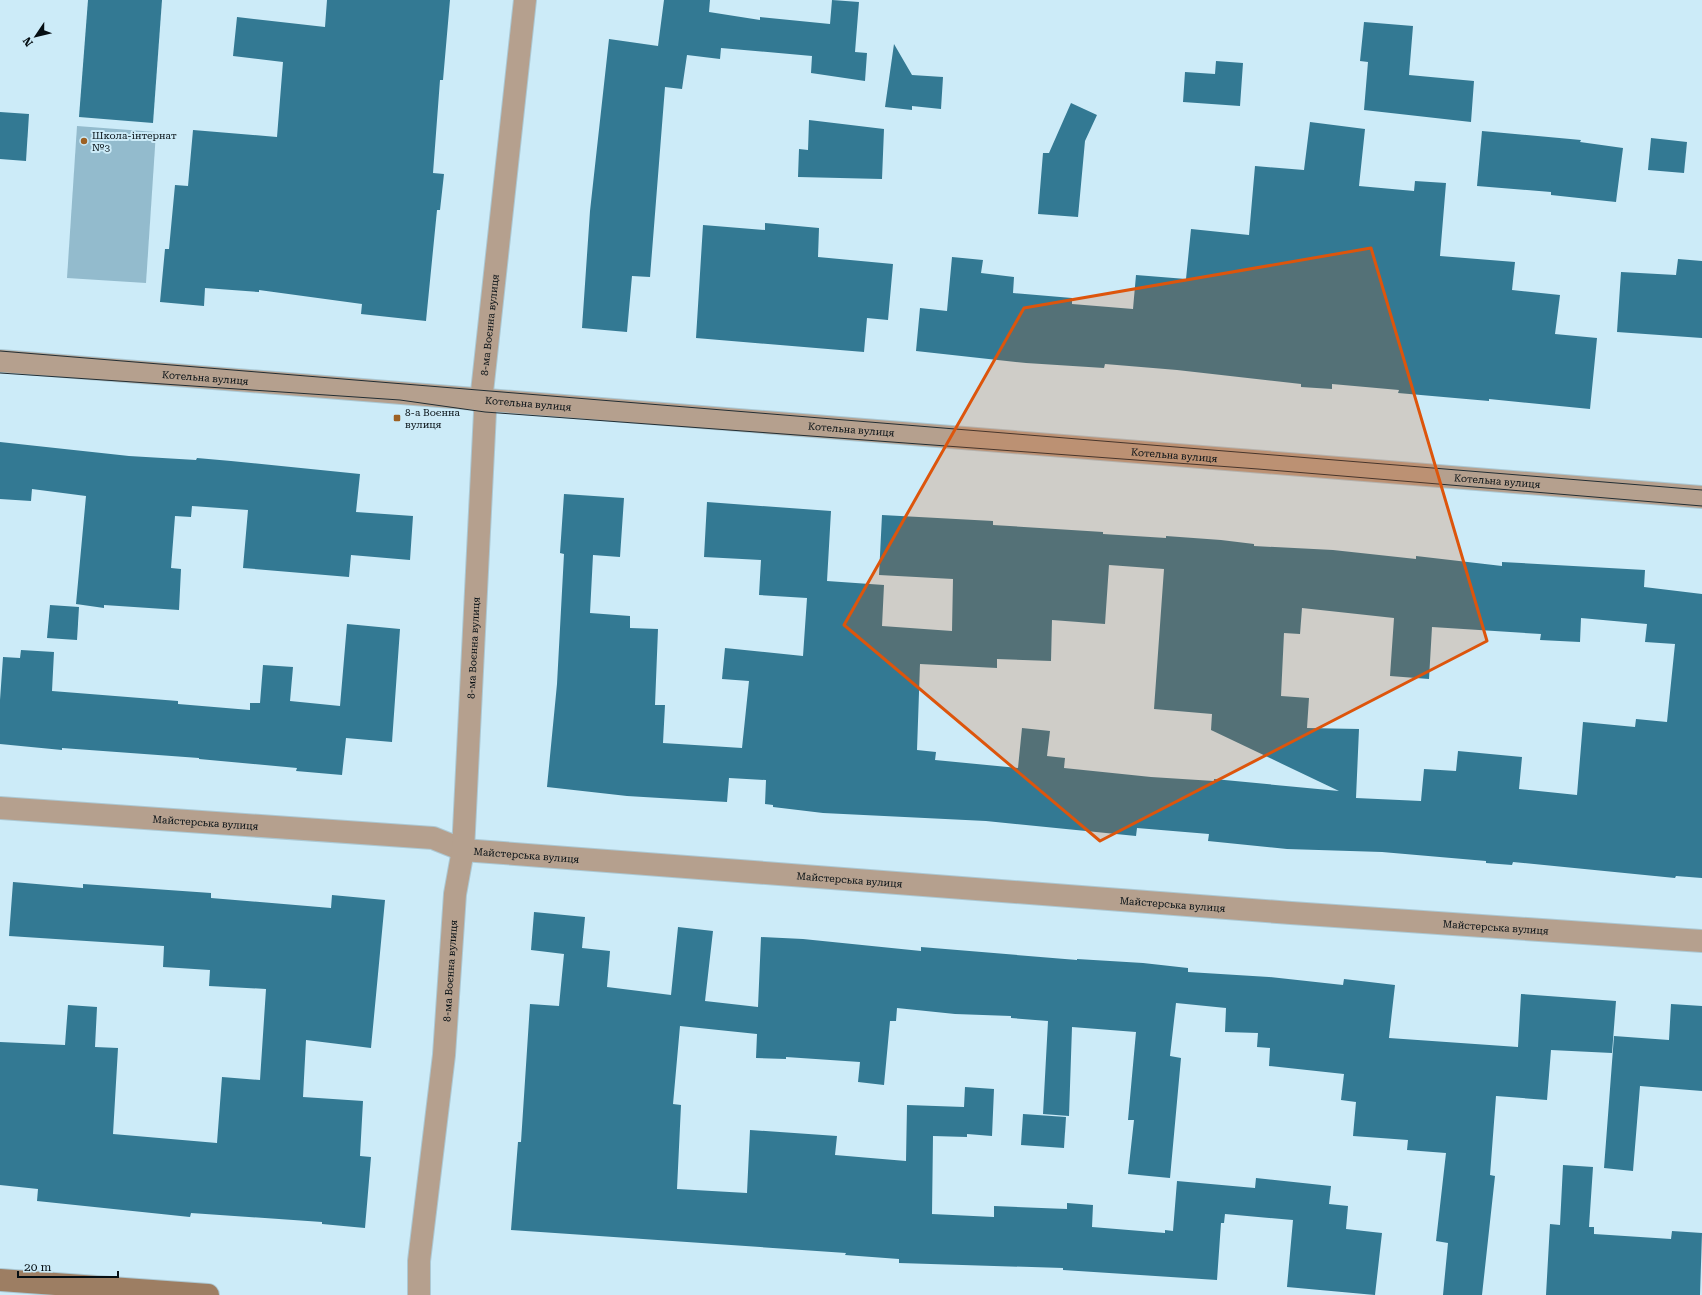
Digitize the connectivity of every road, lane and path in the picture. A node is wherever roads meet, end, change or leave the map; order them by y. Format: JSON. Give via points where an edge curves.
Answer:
{"nodes":[{"id":1,"x":525,"y":0,"type":"edge"},
{"id":2,"x":0,"y":361,"type":"edge"},
{"id":3,"x":483,"y":400,"type":"junction"},
{"id":4,"x":1702,"y":497,"type":"edge"},
{"id":5,"x":0,"y":808,"type":"edge"},
{"id":6,"x":463,"y":850,"type":"junction"},
{"id":7,"x":1702,"y":941,"type":"edge"},
{"id":8,"x":0,"y":1280,"type":"edge"},
{"id":9,"x":208,"y":1295,"type":"edge"},
{"id":10,"x":419,"y":1295,"type":"edge"}],
"edges":[{"from":1,"to":3,"type":"street","name":"8-ма Воєнна вулиця"},
{"from":2,"to":3,"type":"street","name":"Котельна вулиця"},
{"from":3,"to":4,"type":"street","name":"Котельна вулиця"},
{"from":3,"to":6,"type":"street","name":"8-ма Воєнна вулиця","via":[[485,412]]},
{"from":5,"to":6,"type":"street","name":"Майстерська вулиця","via":[[433,838]]},
{"from":6,"to":7,"type":"street","name":"Майстерська вулиця","via":[[1291,913]]},
{"from":6,"to":10,"type":"street","name":"8-ма Воєнна вулиця","via":[[455,894],[444,1055],[419,1261]]},
{"from":8,"to":9,"type":"street"}]}
